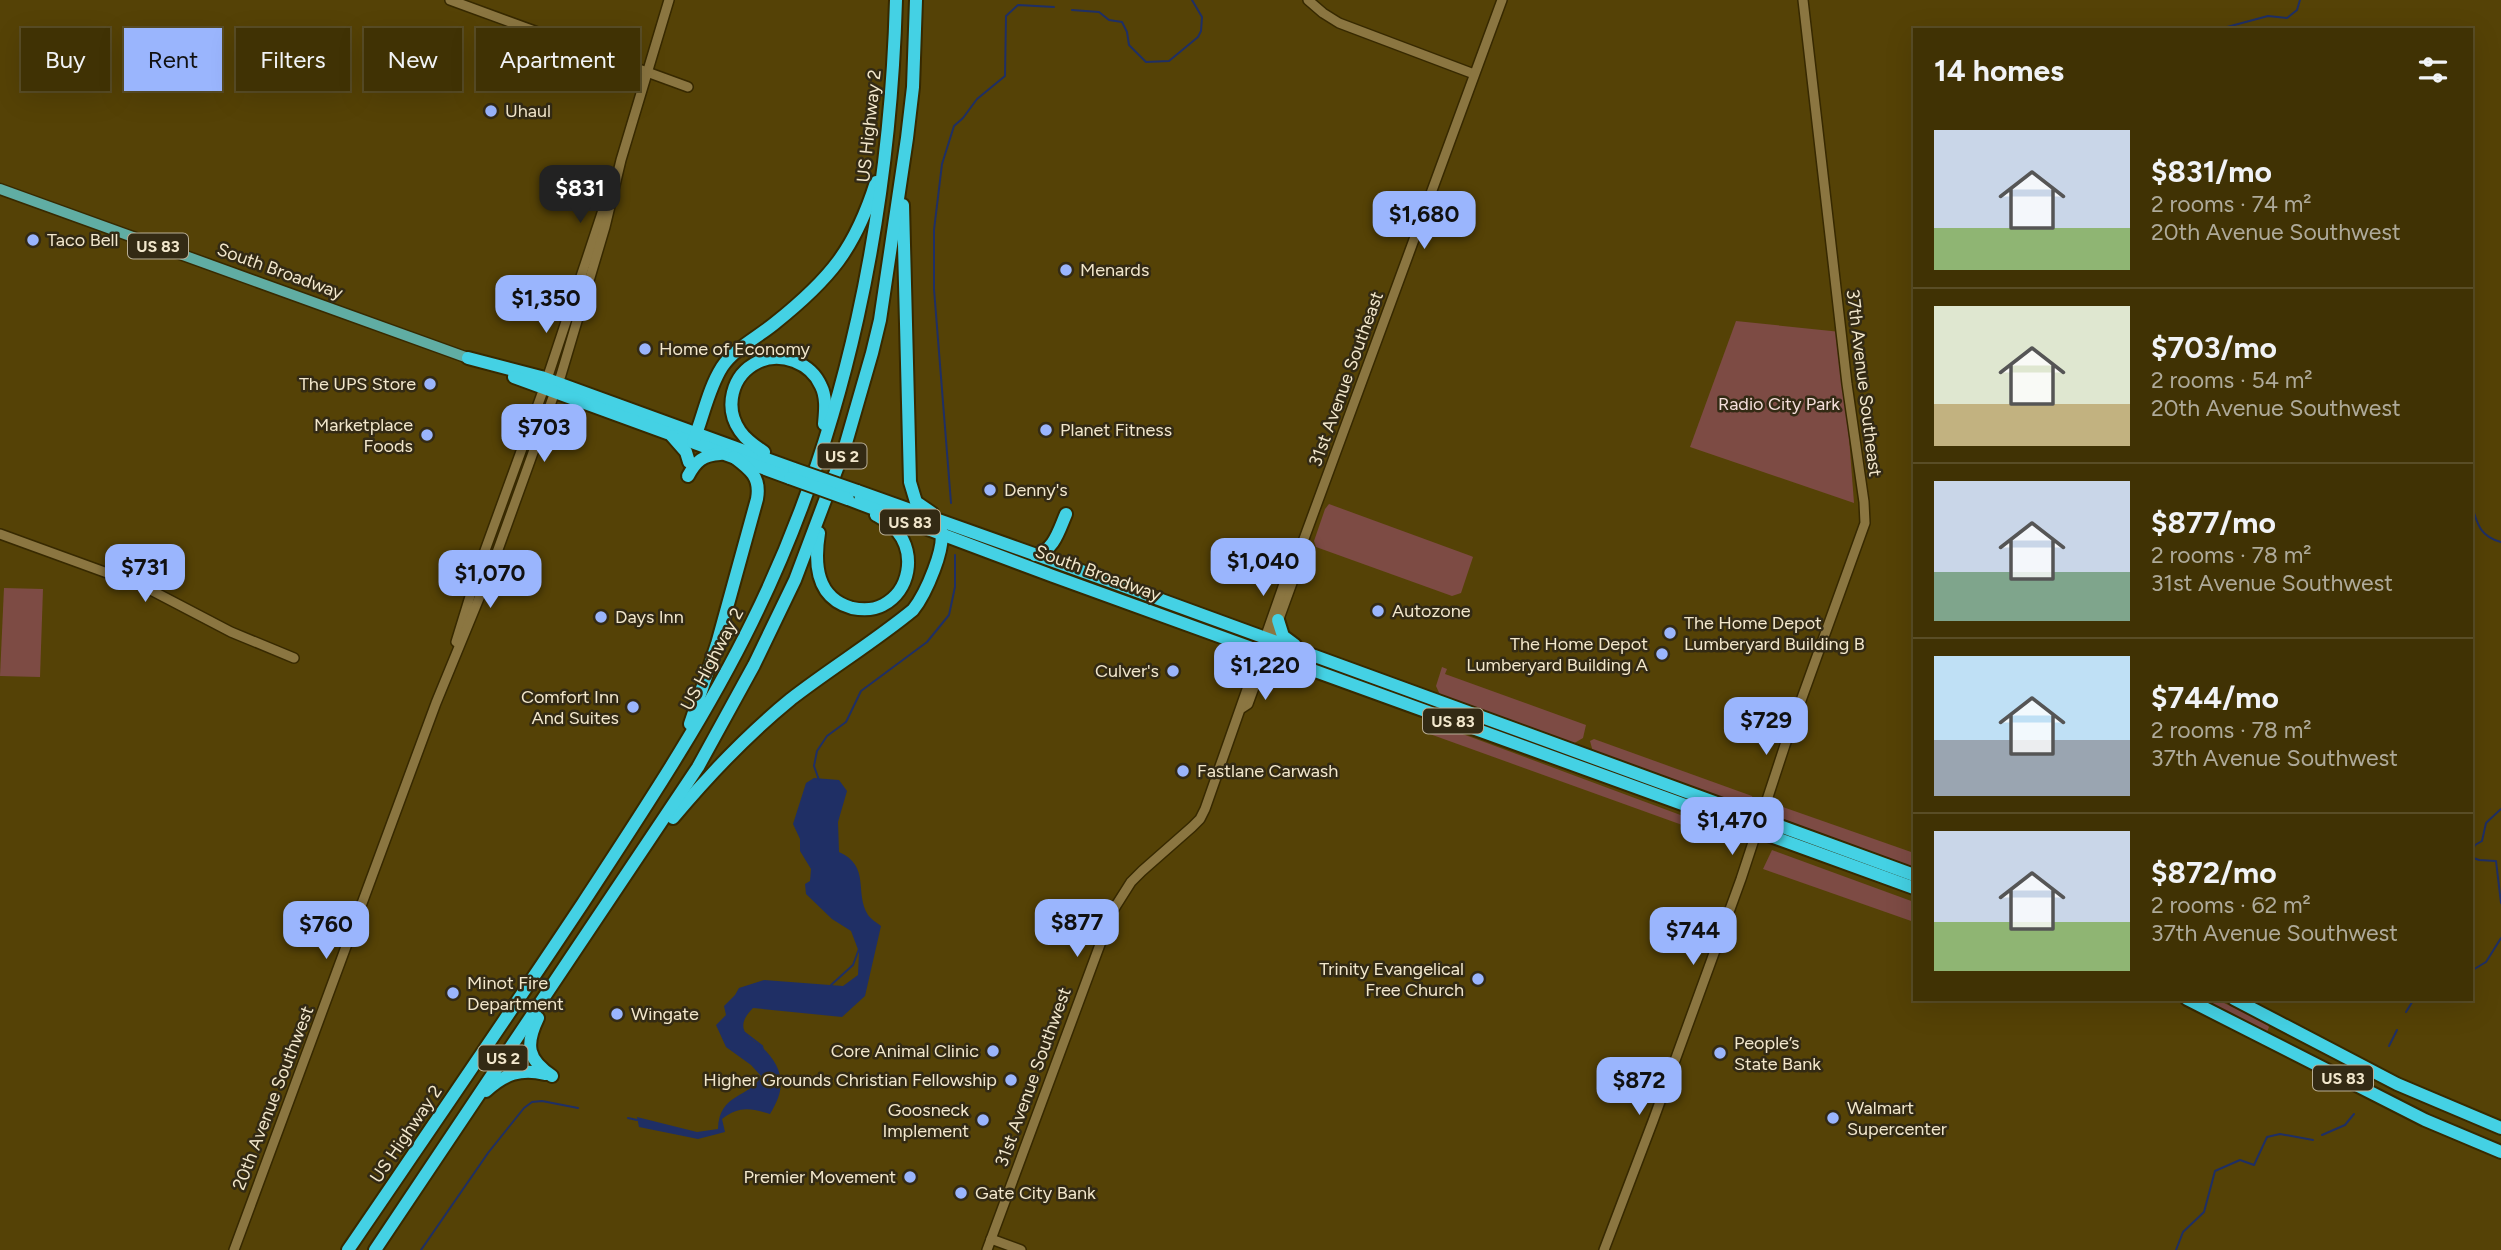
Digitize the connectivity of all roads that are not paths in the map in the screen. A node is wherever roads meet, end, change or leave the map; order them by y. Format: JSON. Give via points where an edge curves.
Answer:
{"nodes":[{"id":1,"x":450,"y":0,"type":"edge"},
{"id":2,"x":669,"y":0,"type":"edge"},
{"id":3,"x":895,"y":0,"type":"edge"},
{"id":4,"x":916,"y":0,"type":"edge"},
{"id":5,"x":1308,"y":0,"type":"edge"},
{"id":6,"x":1502,"y":0,"type":"edge"},
{"id":7,"x":1803,"y":0,"type":"edge"},
{"id":8,"x":648,"y":71,"type":"junction"},
{"id":9,"x":1474,"y":74,"type":"junction"},
{"id":10,"x":688,"y":87,"type":"dead end"},
{"id":11,"x":889,"y":120,"type":"junction"},
{"id":12,"x":901,"y":186,"type":"junction"},
{"id":13,"x":0,"y":188,"type":"edge"},
{"id":14,"x":468,"y":358,"type":"joint"},
{"id":15,"x":551,"y":385,"type":"junction"},
{"id":16,"x":708,"y":400,"type":"junction"},
{"id":17,"x":667,"y":427,"type":"junction"},
{"id":18,"x":695,"y":438,"type":"junction"},
{"id":19,"x":729,"y":455,"type":"junction"},
{"id":20,"x":688,"y":462,"type":"dead end"},
{"id":21,"x":817,"y":462,"type":"junction"},
{"id":22,"x":790,"y":471,"type":"junction"},
{"id":23,"x":688,"y":476,"type":"dead end"},
{"id":24,"x":1321,"y":493,"type":"joint"},
{"id":25,"x":852,"y":497,"type":"junction"},
{"id":26,"x":827,"y":499,"type":"junction"},
{"id":27,"x":1066,"y":514,"type":"dead end"},
{"id":28,"x":925,"y":516,"type":"junction"},
{"id":29,"x":0,"y":534,"type":"edge"},
{"id":30,"x":943,"y":534,"type":"junction"},
{"id":31,"x":971,"y":544,"type":"junction"},
{"id":32,"x":1031,"y":553,"type":"junction"},
{"id":33,"x":935,"y":564,"type":"junction"},
{"id":34,"x":1290,"y":577,"type":"junction"},
{"id":35,"x":1278,"y":621,"type":"junction"},
{"id":36,"x":1266,"y":646,"type":"junction"},
{"id":37,"x":294,"y":658,"type":"dead end"},
{"id":38,"x":1316,"y":664,"type":"junction"},
{"id":39,"x":1368,"y":676,"type":"junction"},
{"id":40,"x":1426,"y":696,"type":"junction"},
{"id":41,"x":1425,"y":711,"type":"junction"},
{"id":42,"x":1481,"y":730,"type":"junction"},
{"id":43,"x":1524,"y":733,"type":"junction"},
{"id":44,"x":1581,"y":753,"type":"junction"},
{"id":45,"x":662,"y":782,"type":"junction"},
{"id":46,"x":1762,"y":818,"type":"junction"},
{"id":47,"x":1757,"y":832,"type":"junction"},
{"id":48,"x":632,"y":867,"type":"junction"},
{"id":49,"x":1913,"y":875,"type":"edge"},
{"id":50,"x":1913,"y":888,"type":"edge"},
{"id":51,"x":559,"y":976,"type":"junction"},
{"id":52,"x":2191,"y":1001,"type":"edge"},
{"id":53,"x":2238,"y":1001,"type":"edge"},
{"id":54,"x":471,"y":1106,"type":"junction"},
{"id":55,"x":2501,"y":1128,"type":"edge"},
{"id":56,"x":2501,"y":1152,"type":"edge"},
{"id":57,"x":991,"y":1239,"type":"junction"},
{"id":58,"x":234,"y":1250,"type":"edge"},
{"id":59,"x":348,"y":1250,"type":"edge"},
{"id":60,"x":375,"y":1250,"type":"edge"},
{"id":61,"x":987,"y":1250,"type":"edge"},
{"id":62,"x":1021,"y":1250,"type":"edge"},
{"id":63,"x":1604,"y":1250,"type":"edge"}],
"edges":[{"from":1,"to":8,"type":"street"},
{"from":2,"to":8,"type":"street","name":"20th Avenue Southwest"},
{"from":3,"to":11,"type":"highway","name":"US Highway 2","number":"US 2"},
{"from":4,"to":12,"type":"highway","number":"US 2","via":[[913,87]]},
{"from":5,"to":9,"type":"street","via":[[1339,23]]},
{"from":6,"to":9,"type":"street","name":"31st Avenue Southeast"},
{"from":7,"to":46,"type":"street","name":"37th Avenue Southeast","via":[[1865,514],[1863,533]]},
{"from":8,"to":10,"type":"street"},
{"from":8,"to":15,"type":"street","name":"20th Avenue Southwest","via":[[605,227]]},
{"from":9,"to":24,"type":"street","name":"31st Avenue Southeast"},
{"from":11,"to":16,"type":"highway","via":[[869,202],[855,236],[817,288],[731,356]]},
{"from":11,"to":21,"type":"highway","name":"US Highway 2","number":"US 2","via":[[865,282]]},
{"from":12,"to":26,"type":"highway","number":"US 2","via":[[872,353]]},
{"from":12,"to":32,"type":"highway","via":[[912,492],[916,502],[930,512]]},
{"from":13,"to":14,"type":"main road","name":"South Broadway","number":"US 83"},
{"from":14,"to":15,"type":"highway","name":"South Broadway","number":"US 83"},
{"from":15,"to":17,"type":"highway","name":"South Broadway","number":"US 83"},
{"from":15,"to":58,"type":"street","name":"20th Avenue Southwest","via":[[470,593],[444,682]]},
{"from":16,"to":17,"type":"highway","via":[[689,423]]},
{"from":16,"to":18,"type":"highway"},
{"from":17,"to":18,"type":"highway","name":"South Broadway","number":"US 83"},
{"from":17,"to":20,"type":"highway"},
{"from":18,"to":19,"type":"highway","name":"South Broadway","number":"US 83"},
{"from":18,"to":22,"type":"highway","name":"South Broadway","number":"US 83"},
{"from":19,"to":22,"type":"highway","name":"South Broadway","number":"US 83"},
{"from":19,"to":23,"type":"highway","via":[[711,454],[698,460]]},
{"from":19,"to":45,"type":"highway","via":[[757,478],[757,499],[700,697]]},
{"from":21,"to":22,"type":"highway","via":[[825,412],[821,385],[801,364],[786,359],[757,362],[742,375],[732,393],[736,424],[745,438]]},
{"from":21,"to":45,"type":"highway","name":"US Highway 2","number":"US 2","via":[[752,621]]},
{"from":22,"to":25,"type":"highway","name":"South Broadway","number":"US 83","bridge":true},
{"from":24,"to":34,"type":"street","name":"31st Avenue Southwest"},
{"from":25,"to":26,"type":"highway","via":[[898,531],[907,552],[908,573],[898,593],[870,609],[837,602],[819,578],[816,555]]},
{"from":25,"to":28,"type":"highway","name":"South Broadway","number":"US 83"},
{"from":25,"to":30,"type":"highway","name":"South Broadway","number":"US 83"},
{"from":26,"to":48,"type":"highway","number":"US 2","via":[[796,580],[754,665],[698,767]]},
{"from":27,"to":32,"type":"highway","via":[[1054,542],[1042,553]]},
{"from":28,"to":30,"type":"highway"},
{"from":28,"to":32,"type":"highway","name":"South Broadway","number":"US 83"},
{"from":29,"to":37,"type":"street","via":[[143,586],[231,632]]},
{"from":30,"to":31,"type":"highway","name":"South Broadway","number":"US 83"},
{"from":30,"to":33,"type":"highway"},
{"from":31,"to":33,"type":"highway","via":[[948,547]]},
{"from":31,"to":36,"type":"highway","name":"South Broadway","number":"US 83","via":[[1174,620]]},
{"from":32,"to":36,"type":"highway","name":"South Broadway","number":"US 83"},
{"from":33,"to":48,"type":"highway","via":[[913,610],[755,730],[699,787]]},
{"from":34,"to":35,"type":"street","name":"31st Avenue Southwest","via":[[1292,583]]},
{"from":34,"to":36,"type":"street","name":"31st Avenue Southwest"},
{"from":35,"to":36,"type":"street","name":"31st Avenue Southwest"},
{"from":35,"to":38,"type":"highway","via":[[1288,642],[1314,653]]},
{"from":36,"to":38,"type":"highway","name":"South Broadway","number":"US 83"},
{"from":36,"to":39,"type":"highway"},
{"from":36,"to":57,"type":"street","name":"31st Avenue Southwest","via":[[1200,819],[1131,882],[1112,912]]},
{"from":38,"to":39,"type":"highway","name":"South Broadway","number":"US 83"},
{"from":38,"to":40,"type":"highway","via":[[1418,703]]},
{"from":38,"to":41,"type":"highway","name":"South Broadway","number":"US 83"},
{"from":39,"to":40,"type":"highway","name":"South Broadway","number":"US 83"},
{"from":40,"to":43,"type":"highway","name":"South Broadway","number":"US 83"},
{"from":41,"to":42,"type":"highway","name":"South Broadway","number":"US 83"},
{"from":41,"to":43,"type":"highway","via":[[1431,707],[1480,725]]},
{"from":42,"to":44,"type":"highway","via":[[1571,759]]},
{"from":42,"to":47,"type":"highway","name":"South Broadway","number":"US 83"},
{"from":43,"to":44,"type":"highway","name":"South Broadway","number":"US 83"},
{"from":44,"to":46,"type":"highway","name":"South Broadway","number":"US 83"},
{"from":45,"to":59,"type":"highway","name":"US Highway 2","number":"US 2"},
{"from":46,"to":47,"type":"street","name":"37th Avenue Southeast"},
{"from":46,"to":49,"type":"highway","name":"South Broadway","number":"US 83"},
{"from":47,"to":50,"type":"highway","name":"South Broadway","number":"US 83"},
{"from":47,"to":63,"type":"street","name":"37th Avenue Southeast"},
{"from":48,"to":51,"type":"highway","number":"US 2"},
{"from":51,"to":54,"type":"highway","number":"US 2"},
{"from":51,"to":54,"type":"highway","via":[[529,1042],[531,1056],[552,1076],[510,1073]]},
{"from":52,"to":56,"type":"highway","number":"US 83","via":[[2425,1120]]},
{"from":53,"to":55,"type":"highway","number":"US 83","via":[[2397,1084]]},
{"from":54,"to":60,"type":"highway","number":"US 2"},
{"from":57,"to":61,"type":"street","name":"31st Avenue Southwest"},
{"from":57,"to":62,"type":"street"}]}
